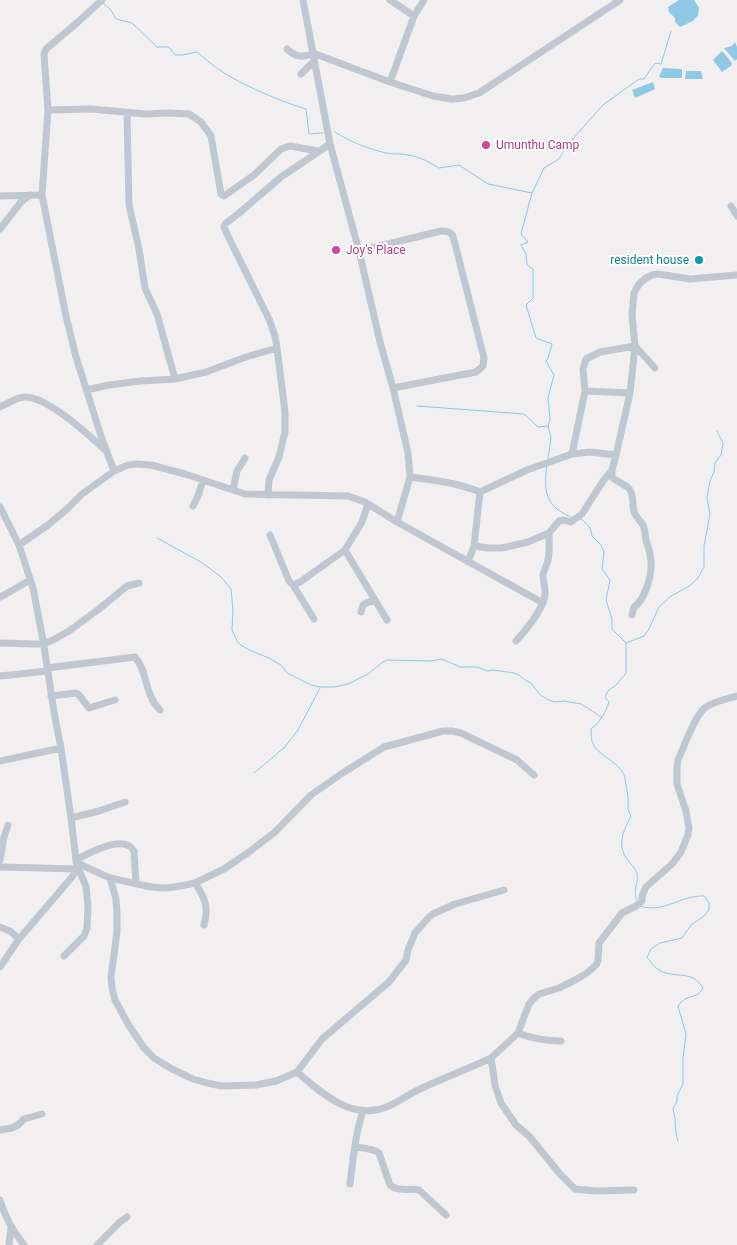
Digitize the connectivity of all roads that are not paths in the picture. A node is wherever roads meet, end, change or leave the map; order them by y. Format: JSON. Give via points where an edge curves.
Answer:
{"nodes":[{"id":1,"x":102,"y":0,"type":"edge"},
{"id":2,"x":303,"y":0,"type":"edge"},
{"id":3,"x":390,"y":0,"type":"edge"},
{"id":4,"x":424,"y":0,"type":"edge"},
{"id":5,"x":620,"y":0,"type":"edge"},
{"id":6,"x":414,"y":16,"type":"junction"},
{"id":7,"x":287,"y":49,"type":"dead end"},
{"id":8,"x":313,"y":53,"type":"junction"},
{"id":9,"x":314,"y":61,"type":"junction"},
{"id":10,"x":301,"y":74,"type":"dead end"},
{"id":11,"x":390,"y":82,"type":"junction"},
{"id":12,"x":48,"y":110,"type":"junction"},
{"id":13,"x":127,"y":113,"type":"junction"},
{"id":14,"x":330,"y":144,"type":"junction"},
{"id":15,"x":318,"y":151,"type":"junction"},
{"id":16,"x":30,"y":195,"type":"junction"},
{"id":17,"x":42,"y":195,"type":"junction"},
{"id":18,"x":0,"y":196,"type":"edge"},
{"id":19,"x":731,"y":206,"type":"dead end"},
{"id":20,"x":737,"y":216,"type":"edge"},
{"id":21,"x":0,"y":229,"type":"edge"},
{"id":22,"x":360,"y":252,"type":"junction"},
{"id":23,"x":737,"y":275,"type":"edge"},
{"id":24,"x":635,"y":346,"type":"junction"},
{"id":25,"x":278,"y":348,"type":"junction"},
{"id":26,"x":655,"y":368,"type":"dead end"},
{"id":27,"x":174,"y":379,"type":"junction"},
{"id":28,"x":393,"y":388,"type":"junction"},
{"id":29,"x":86,"y":390,"type":"junction"},
{"id":30,"x":584,"y":391,"type":"junction"},
{"id":31,"x":630,"y":393,"type":"junction"},
{"id":32,"x":0,"y":407,"type":"edge"},
{"id":33,"x":106,"y":450,"type":"junction"},
{"id":34,"x":572,"y":454,"type":"junction"},
{"id":35,"x":616,"y":455,"type":"junction"},
{"id":36,"x":245,"y":458,"type":"dead end"},
{"id":37,"x":612,"y":470,"type":"junction"},
{"id":38,"x":114,"y":471,"type":"junction"},
{"id":39,"x":410,"y":477,"type":"junction"},
{"id":40,"x":203,"y":480,"type":"junction"},
{"id":41,"x":233,"y":490,"type":"junction"},
{"id":42,"x":480,"y":492,"type":"junction"},
{"id":43,"x":268,"y":495,"type":"junction"},
{"id":44,"x":368,"y":504,"type":"junction"},
{"id":45,"x":193,"y":506,"type":"dead end"},
{"id":46,"x":0,"y":507,"type":"edge"},
{"id":47,"x":397,"y":522,"type":"junction"},
{"id":48,"x":549,"y":533,"type":"junction"},
{"id":49,"x":270,"y":535,"type":"dead end"},
{"id":50,"x":19,"y":545,"type":"junction"},
{"id":51,"x":474,"y":546,"type":"junction"},
{"id":52,"x":345,"y":550,"type":"junction"},
{"id":53,"x":468,"y":562,"type":"junction"},
{"id":54,"x":30,"y":580,"type":"junction"},
{"id":55,"x":138,"y":583,"type":"dead end"},
{"id":56,"x":292,"y":584,"type":"junction"},
{"id":57,"x":0,"y":597,"type":"edge"},
{"id":58,"x":375,"y":601,"type":"junction"},
{"id":59,"x":543,"y":603,"type":"junction"},
{"id":60,"x":361,"y":612,"type":"dead end"},
{"id":61,"x":632,"y":615,"type":"dead end"},
{"id":62,"x":314,"y":618,"type":"dead end"},
{"id":63,"x":387,"y":620,"type":"dead end"},
{"id":64,"x":516,"y":641,"type":"dead end"},
{"id":65,"x":0,"y":644,"type":"edge"},
{"id":66,"x":43,"y":644,"type":"junction"},
{"id":67,"x":47,"y":670,"type":"junction"},
{"id":68,"x":0,"y":676,"type":"edge"},
{"id":69,"x":51,"y":696,"type":"junction"},
{"id":70,"x":737,"y":696,"type":"edge"},
{"id":71,"x":116,"y":700,"type":"dead end"},
{"id":72,"x":160,"y":710,"type":"dead end"},
{"id":73,"x":61,"y":748,"type":"junction"},
{"id":74,"x":0,"y":761,"type":"edge"},
{"id":75,"x":534,"y":775,"type":"dead end"},
{"id":76,"x":125,"y":802,"type":"dead end"},
{"id":77,"x":71,"y":818,"type":"junction"},
{"id":78,"x":8,"y":825,"type":"dead end"},
{"id":79,"x":0,"y":860,"type":"edge"},
{"id":80,"x":77,"y":864,"type":"junction"},
{"id":81,"x":0,"y":867,"type":"edge"},
{"id":82,"x":110,"y":878,"type":"junction"},
{"id":83,"x":136,"y":884,"type":"junction"},
{"id":84,"x":196,"y":884,"type":"junction"},
{"id":85,"x":504,"y":890,"type":"dead end"},
{"id":86,"x":204,"y":925,"type":"dead end"},
{"id":87,"x":0,"y":927,"type":"edge"},
{"id":88,"x":19,"y":939,"type":"junction"},
{"id":89,"x":64,"y":956,"type":"dead end"},
{"id":90,"x":0,"y":967,"type":"edge"},
{"id":91,"x":518,"y":1033,"type":"junction"},
{"id":92,"x":561,"y":1041,"type":"dead end"},
{"id":93,"x":491,"y":1058,"type":"junction"},
{"id":94,"x":297,"y":1072,"type":"junction"},
{"id":95,"x":363,"y":1111,"type":"junction"},
{"id":96,"x":42,"y":1114,"type":"dead end"},
{"id":97,"x":0,"y":1130,"type":"edge"},
{"id":98,"x":355,"y":1147,"type":"junction"},
{"id":99,"x":350,"y":1184,"type":"dead end"},
{"id":100,"x":634,"y":1190,"type":"dead end"},
{"id":101,"x":0,"y":1200,"type":"edge"},
{"id":102,"x":446,"y":1214,"type":"dead end"},
{"id":103,"x":127,"y":1217,"type":"dead end"},
{"id":104,"x":11,"y":1227,"type":"junction"},
{"id":105,"x":9,"y":1245,"type":"edge"},
{"id":106,"x":24,"y":1245,"type":"edge"},
{"id":107,"x":97,"y":1245,"type":"edge"}],
"edges":[{"from":1,"to":12,"type":"street","via":[[46,49]]},
{"from":2,"to":8,"type":"street"},
{"from":3,"to":6,"type":"street"},
{"from":4,"to":6,"type":"street"},
{"from":5,"to":11,"type":"street","via":[[468,97],[433,96]]},
{"from":6,"to":11,"type":"street"},
{"from":7,"to":8,"type":"street","via":[[301,56]]},
{"from":8,"to":9,"type":"street"},
{"from":8,"to":11,"type":"street"},
{"from":9,"to":10,"type":"street"},
{"from":9,"to":14,"type":"street"},
{"from":12,"to":13,"type":"street","via":[[91,109]]},
{"from":12,"to":17,"type":"street"},
{"from":13,"to":15,"type":"street","via":[[189,114],[201,122],[211,136],[224,196],[260,170],[281,149],[290,146]]},
{"from":13,"to":27,"type":"street","via":[[129,205],[146,288],[158,314]]},
{"from":14,"to":15,"type":"street"},
{"from":14,"to":22,"type":"street"},
{"from":15,"to":25,"type":"street","via":[[280,177],[224,226],[269,319]]},
{"from":16,"to":17,"type":"street"},
{"from":16,"to":18,"type":"street"},
{"from":16,"to":21,"type":"street"},
{"from":17,"to":29,"type":"street","via":[[70,332]]},
{"from":19,"to":20,"type":"street"},
{"from":22,"to":28,"type":"street"},
{"from":22,"to":28,"type":"street","via":[[441,231],[451,233],[484,358],[483,366],[476,372]]},
{"from":23,"to":24,"type":"street","via":[[690,279],[658,274],[646,278],[634,293]]},
{"from":24,"to":26,"type":"street"},
{"from":24,"to":30,"type":"street","via":[[600,352],[586,359]]},
{"from":24,"to":31,"type":"street"},
{"from":25,"to":27,"type":"street"},
{"from":25,"to":43,"type":"street","via":[[285,432],[279,458],[269,480]]},
{"from":27,"to":29,"type":"street"},
{"from":28,"to":39,"type":"street"},
{"from":29,"to":33,"type":"street"},
{"from":30,"to":31,"type":"street"},
{"from":30,"to":34,"type":"street"},
{"from":31,"to":35,"type":"street"},
{"from":32,"to":33,"type":"street","via":[[23,397],[38,400],[69,419]]},
{"from":33,"to":38,"type":"street"},
{"from":34,"to":35,"type":"street"},
{"from":34,"to":42,"type":"street"},
{"from":35,"to":37,"type":"street"},
{"from":36,"to":41,"type":"street","via":[[237,471]]},
{"from":37,"to":48,"type":"street","via":[[582,514],[571,522],[559,521]]},
{"from":37,"to":61,"type":"street","via":[[613,479],[631,491],[635,514],[645,531],[651,562],[644,594]]},
{"from":38,"to":40,"type":"street","via":[[142,464]]},
{"from":38,"to":50,"type":"street"},
{"from":39,"to":42,"type":"street","via":[[452,483]]},
{"from":39,"to":47,"type":"street"},
{"from":40,"to":41,"type":"street"},
{"from":40,"to":45,"type":"street"},
{"from":41,"to":43,"type":"street"},
{"from":42,"to":51,"type":"street"},
{"from":43,"to":44,"type":"street","via":[[348,496]]},
{"from":44,"to":47,"type":"street"},
{"from":44,"to":52,"type":"street","via":[[362,522]]},
{"from":46,"to":50,"type":"street"},
{"from":47,"to":53,"type":"street"},
{"from":48,"to":51,"type":"street","via":[[510,547]]},
{"from":48,"to":59,"type":"street","via":[[550,553],[543,575]]},
{"from":49,"to":56,"type":"street"},
{"from":50,"to":54,"type":"street"},
{"from":51,"to":53,"type":"street"},
{"from":52,"to":56,"type":"street","via":[[300,582]]},
{"from":52,"to":58,"type":"street"},
{"from":53,"to":59,"type":"street"},
{"from":54,"to":57,"type":"street"},
{"from":54,"to":66,"type":"street"},
{"from":55,"to":66,"type":"street","via":[[127,586],[69,631]]},
{"from":56,"to":62,"type":"street"},
{"from":58,"to":60,"type":"street","via":[[363,605]]},
{"from":58,"to":63,"type":"street"},
{"from":59,"to":64,"type":"street"},
{"from":65,"to":66,"type":"street"},
{"from":66,"to":67,"type":"street"},
{"from":67,"to":68,"type":"street"},
{"from":67,"to":69,"type":"street"},
{"from":67,"to":72,"type":"street","via":[[135,657],[151,698]]},
{"from":69,"to":71,"type":"street","via":[[76,693],[89,708]]},
{"from":69,"to":73,"type":"street"},
{"from":70,"to":91,"type":"street","via":[[707,706],[678,760],[677,784],[689,828],[681,852],[646,887],[639,904],[622,913],[601,941],[598,960],[587,972],[533,999]]},
{"from":73,"to":74,"type":"street"},
{"from":73,"to":77,"type":"street"},
{"from":75,"to":84,"type":"street","via":[[517,760],[452,731],[388,745],[311,795],[275,832],[249,852]]},
{"from":76,"to":77,"type":"street"},
{"from":77,"to":80,"type":"street"},
{"from":78,"to":79,"type":"street"},
{"from":80,"to":81,"type":"street"},
{"from":80,"to":82,"type":"street"},
{"from":80,"to":83,"type":"street","via":[[113,843],[127,845],[134,851]]},
{"from":80,"to":88,"type":"street","via":[[72,878]]},
{"from":80,"to":89,"type":"street","via":[[86,886],[87,928],[84,936]]},
{"from":82,"to":83,"type":"street"},
{"from":82,"to":94,"type":"street","via":[[116,899],[118,932],[110,977],[112,988],[115,1000],[144,1048],[172,1069],[222,1086],[256,1085]]},
{"from":83,"to":84,"type":"street","via":[[163,888]]},
{"from":84,"to":86,"type":"street","via":[[207,909]]},
{"from":85,"to":94,"type":"street","via":[[455,904],[429,917],[415,933],[406,960],[389,982],[322,1039]]},
{"from":87,"to":88,"type":"street"},
{"from":88,"to":90,"type":"street"},
{"from":91,"to":92,"type":"street","via":[[534,1039]]},
{"from":91,"to":93,"type":"street"},
{"from":93,"to":95,"type":"street","via":[[440,1079],[389,1106]]},
{"from":93,"to":100,"type":"street","via":[[501,1103],[516,1125],[530,1136],[575,1189]]},
{"from":94,"to":95,"type":"street","via":[[338,1103]]},
{"from":95,"to":98,"type":"street"},
{"from":96,"to":97,"type":"street","via":[[24,1119],[18,1126]]},
{"from":98,"to":99,"type":"street"},
{"from":98,"to":102,"type":"street","via":[[379,1153],[393,1188],[419,1190]]},
{"from":101,"to":104,"type":"street"},
{"from":103,"to":107,"type":"street"},
{"from":104,"to":105,"type":"street"},
{"from":104,"to":106,"type":"street"}]}
